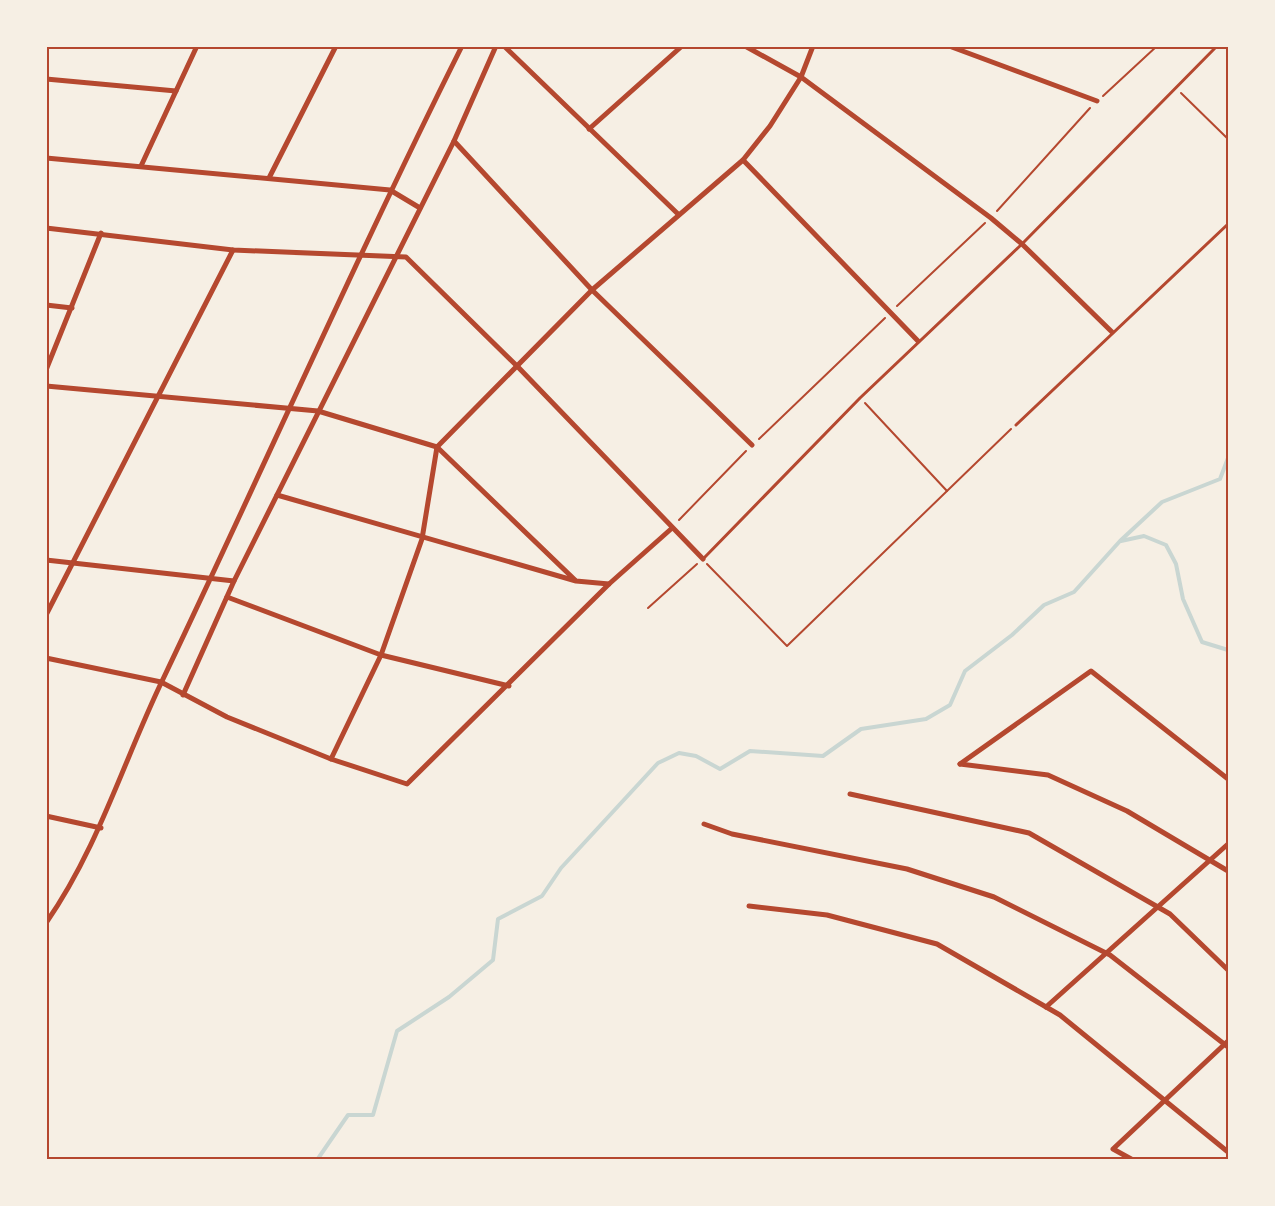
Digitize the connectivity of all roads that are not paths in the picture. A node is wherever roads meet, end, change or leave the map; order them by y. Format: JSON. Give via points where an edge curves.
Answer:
{"nodes":[{"id":1,"x":197,"y":46,"type":"edge"},
{"id":2,"x":336,"y":46,"type":"edge"},
{"id":3,"x":462,"y":46,"type":"edge"},
{"id":4,"x":496,"y":46,"type":"edge"},
{"id":5,"x":504,"y":46,"type":"edge"},
{"id":6,"x":682,"y":46,"type":"edge"},
{"id":7,"x":745,"y":46,"type":"edge"},
{"id":8,"x":813,"y":46,"type":"edge"},
{"id":9,"x":949,"y":46,"type":"edge"},
{"id":10,"x":1217,"y":46,"type":"edge"},
{"id":11,"x":801,"y":77,"type":"junction"},
{"id":12,"x":46,"y":79,"type":"edge"},
{"id":13,"x":176,"y":91,"type":"junction"},
{"id":14,"x":1097,"y":101,"type":"road end"},
{"id":15,"x":590,"y":129,"type":"junction"},
{"id":16,"x":454,"y":141,"type":"junction"},
{"id":17,"x":46,"y":158,"type":"edge"},
{"id":18,"x":743,"y":160,"type":"junction"},
{"id":19,"x":141,"y":166,"type":"junction"},
{"id":20,"x":269,"y":178,"type":"junction"},
{"id":21,"x":390,"y":190,"type":"junction"},
{"id":22,"x":420,"y":208,"type":"junction"},
{"id":23,"x":678,"y":214,"type":"junction"},
{"id":24,"x":1228,"y":224,"type":"edge"},
{"id":25,"x":46,"y":228,"type":"edge"},
{"id":26,"x":101,"y":234,"type":"junction"},
{"id":27,"x":1022,"y":244,"type":"junction"},
{"id":28,"x":233,"y":250,"type":"junction"},
{"id":29,"x":362,"y":256,"type":"junction"},
{"id":30,"x":395,"y":257,"type":"junction"},
{"id":31,"x":591,"y":290,"type":"junction"},
{"id":32,"x":46,"y":305,"type":"edge"},
{"id":33,"x":72,"y":308,"type":"junction"},
{"id":34,"x":1112,"y":332,"type":"junction"},
{"id":35,"x":918,"y":341,"type":"junction"},
{"id":36,"x":518,"y":367,"type":"junction"},
{"id":37,"x":46,"y":370,"type":"edge"},
{"id":38,"x":46,"y":386,"type":"edge"},
{"id":39,"x":157,"y":396,"type":"junction"},
{"id":40,"x":291,"y":408,"type":"junction"},
{"id":41,"x":318,"y":411,"type":"junction"},
{"id":42,"x":1016,"y":425,"type":"road end"},
{"id":43,"x":752,"y":445,"type":"road end"},
{"id":44,"x":437,"y":447,"type":"junction"},
{"id":45,"x":277,"y":495,"type":"junction"},
{"id":46,"x":671,"y":529,"type":"junction"},
{"id":47,"x":422,"y":538,"type":"junction"},
{"id":48,"x":703,"y":559,"type":"joint"},
{"id":49,"x":46,"y":560,"type":"edge"},
{"id":50,"x":73,"y":563,"type":"junction"},
{"id":51,"x":210,"y":578,"type":"junction"},
{"id":52,"x":234,"y":581,"type":"junction"},
{"id":53,"x":576,"y":581,"type":"junction"},
{"id":54,"x":609,"y":584,"type":"junction"},
{"id":55,"x":227,"y":597,"type":"junction"},
{"id":56,"x":46,"y":615,"type":"edge"},
{"id":57,"x":381,"y":655,"type":"junction"},
{"id":58,"x":46,"y":658,"type":"edge"},
{"id":59,"x":161,"y":682,"type":"junction"},
{"id":60,"x":509,"y":686,"type":"junction"},
{"id":61,"x":183,"y":695,"type":"junction"},
{"id":62,"x":331,"y":759,"type":"junction"},
{"id":63,"x":1228,"y":779,"type":"edge"},
{"id":64,"x":850,"y":794,"type":"dead end"},
{"id":65,"x":46,"y":816,"type":"edge"},
{"id":66,"x":704,"y":824,"type":"dead end"},
{"id":67,"x":101,"y":828,"type":"junction"},
{"id":68,"x":1228,"y":844,"type":"edge"},
{"id":69,"x":1210,"y":860,"type":"junction"},
{"id":70,"x":1228,"y":871,"type":"edge"},
{"id":71,"x":749,"y":906,"type":"dead end"},
{"id":72,"x":1158,"y":907,"type":"junction"},
{"id":73,"x":46,"y":923,"type":"edge"},
{"id":74,"x":1106,"y":953,"type":"junction"},
{"id":75,"x":1228,"y":970,"type":"edge"},
{"id":76,"x":1046,"y":1007,"type":"junction"},
{"id":77,"x":1227,"y":1044,"type":"edge"},
{"id":78,"x":1165,"y":1100,"type":"junction"},
{"id":79,"x":1228,"y":1152,"type":"edge"},
{"id":80,"x":1133,"y":1160,"type":"edge"}],
"edges":[{"from":1,"to":13,"type":"street"},
{"from":2,"to":20,"type":"street"},
{"from":3,"to":21,"type":"street"},
{"from":4,"to":16,"type":"street"},
{"from":5,"to":15,"type":"street"},
{"from":6,"to":15,"type":"street"},
{"from":7,"to":11,"type":"street"},
{"from":8,"to":11,"type":"street"},
{"from":9,"to":14,"type":"street"},
{"from":10,"to":27,"type":"lane"},
{"from":11,"to":18,"type":"street"},
{"from":11,"to":27,"type":"street"},
{"from":12,"to":13,"type":"street"},
{"from":13,"to":19,"type":"street"},
{"from":15,"to":23,"type":"street"},
{"from":16,"to":22,"type":"street"},
{"from":16,"to":31,"type":"street"},
{"from":17,"to":19,"type":"street"},
{"from":18,"to":23,"type":"street"},
{"from":18,"to":35,"type":"street"},
{"from":19,"to":20,"type":"street"},
{"from":20,"to":21,"type":"street"},
{"from":21,"to":22,"type":"street"},
{"from":21,"to":29,"type":"street"},
{"from":22,"to":30,"type":"street"},
{"from":23,"to":31,"type":"street"},
{"from":24,"to":34,"type":"lane"},
{"from":25,"to":26,"type":"street"},
{"from":26,"to":28,"type":"street"},
{"from":26,"to":33,"type":"street"},
{"from":27,"to":34,"type":"street"},
{"from":27,"to":35,"type":"lane"},
{"from":28,"to":29,"type":"street"},
{"from":28,"to":39,"type":"street"},
{"from":29,"to":30,"type":"street"},
{"from":29,"to":40,"type":"street"},
{"from":30,"to":36,"type":"street","via":[[406,257]]},
{"from":30,"to":41,"type":"street"},
{"from":31,"to":36,"type":"street"},
{"from":31,"to":43,"type":"street"},
{"from":32,"to":33,"type":"street"},
{"from":33,"to":37,"type":"street"},
{"from":34,"to":42,"type":"lane"},
{"from":35,"to":48,"type":"lane"},
{"from":36,"to":44,"type":"street"},
{"from":36,"to":46,"type":"street"},
{"from":38,"to":39,"type":"street"},
{"from":39,"to":40,"type":"street"},
{"from":39,"to":50,"type":"street"},
{"from":40,"to":41,"type":"street"},
{"from":40,"to":51,"type":"street"},
{"from":41,"to":44,"type":"street"},
{"from":41,"to":45,"type":"street"},
{"from":44,"to":47,"type":"street"},
{"from":44,"to":53,"type":"street"},
{"from":45,"to":47,"type":"street"},
{"from":45,"to":52,"type":"street"},
{"from":46,"to":48,"type":"street"},
{"from":46,"to":54,"type":"street"},
{"from":47,"to":53,"type":"street"},
{"from":47,"to":57,"type":"street"},
{"from":49,"to":50,"type":"street"},
{"from":50,"to":51,"type":"street"},
{"from":50,"to":56,"type":"street"},
{"from":51,"to":52,"type":"street"},
{"from":51,"to":59,"type":"street"},
{"from":52,"to":55,"type":"street"},
{"from":53,"to":54,"type":"street"},
{"from":54,"to":60,"type":"street"},
{"from":55,"to":57,"type":"street"},
{"from":55,"to":61,"type":"street"},
{"from":57,"to":60,"type":"street"},
{"from":57,"to":62,"type":"street"},
{"from":58,"to":59,"type":"street"},
{"from":59,"to":61,"type":"street"},
{"from":59,"to":67,"type":"street"},
{"from":60,"to":62,"type":"street","via":[[407,784]]},
{"from":61,"to":62,"type":"street"},
{"from":63,"to":69,"type":"street","via":[[1091,670],[960,765],[1048,775],[1126,811]]},
{"from":64,"to":72,"type":"street","via":[[1029,833]]},
{"from":65,"to":67,"type":"street"},
{"from":66,"to":74,"type":"street","via":[[732,834],[908,869],[994,897]]},
{"from":67,"to":73,"type":"street"},
{"from":68,"to":69,"type":"street"},
{"from":69,"to":70,"type":"street"},
{"from":69,"to":72,"type":"street"},
{"from":71,"to":76,"type":"street","via":[[827,915],[937,944]]},
{"from":72,"to":74,"type":"street"},
{"from":72,"to":75,"type":"street"},
{"from":74,"to":76,"type":"street"},
{"from":74,"to":77,"type":"street"},
{"from":76,"to":78,"type":"street"},
{"from":77,"to":78,"type":"street"},
{"from":78,"to":79,"type":"street"},
{"from":78,"to":80,"type":"street","via":[[1113,1149]]}]}
